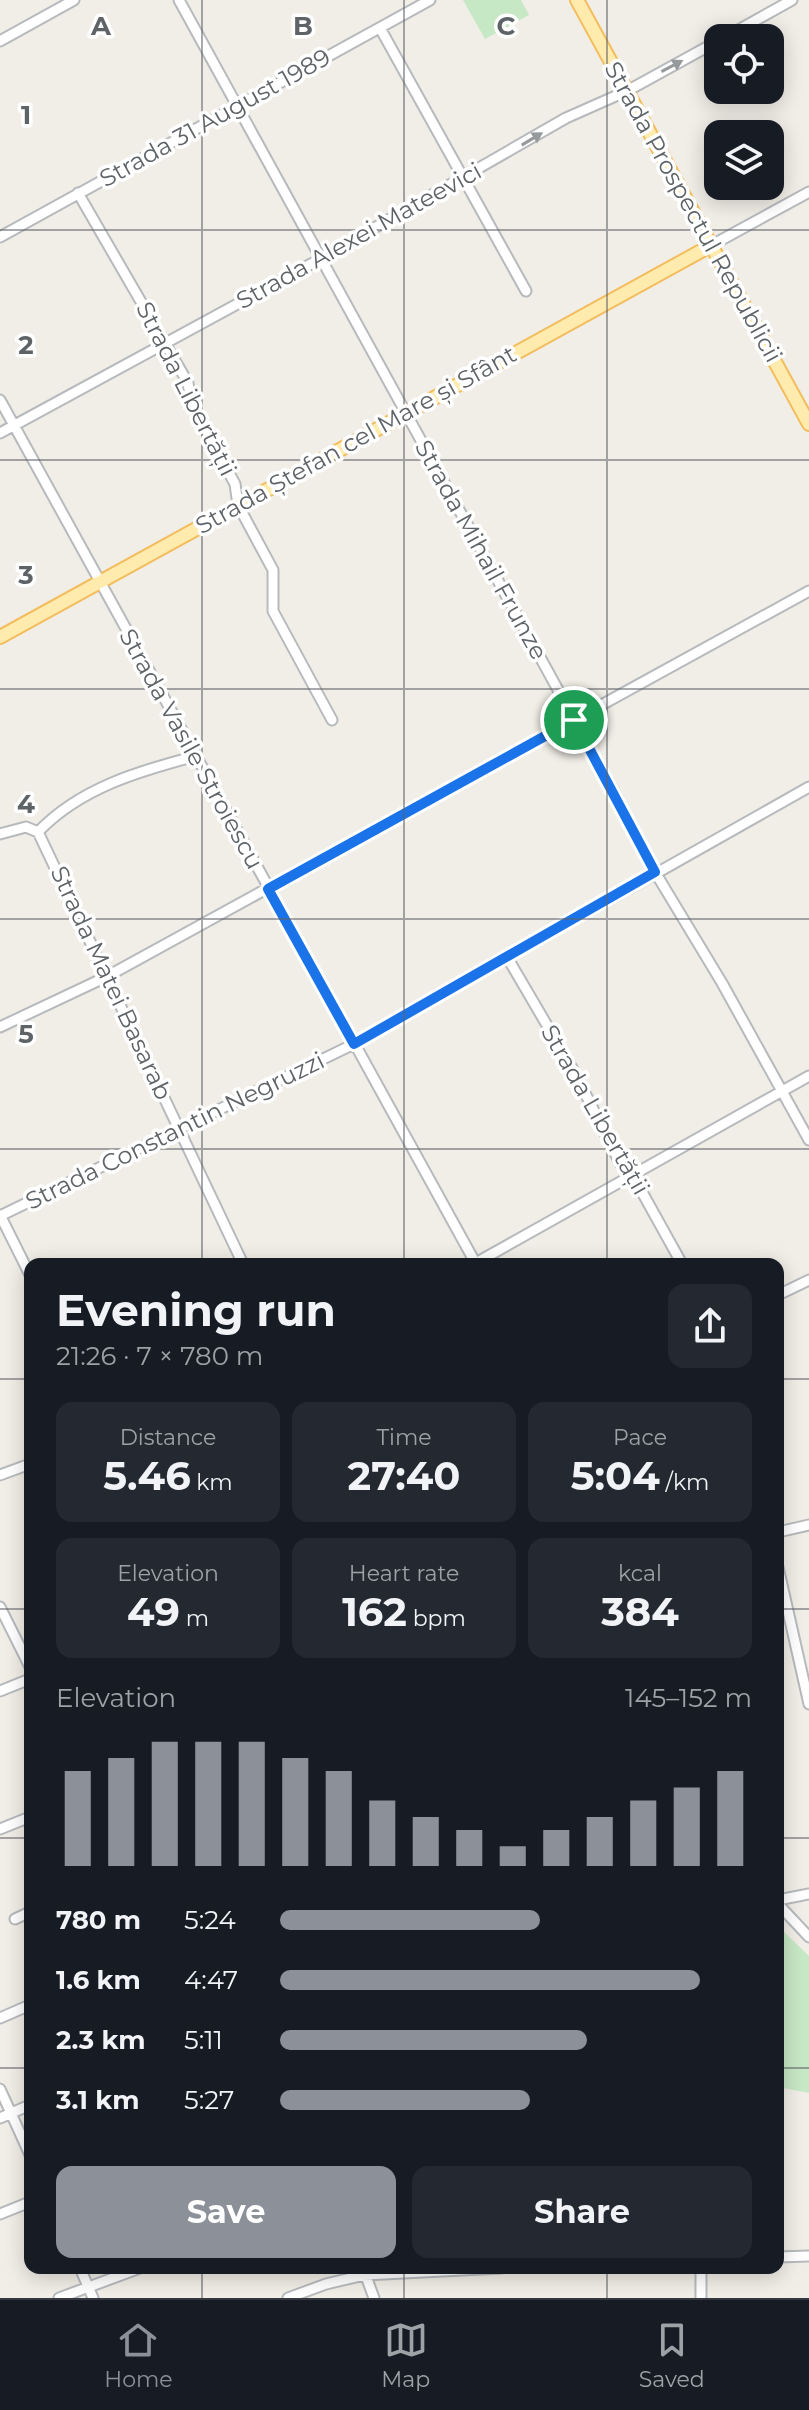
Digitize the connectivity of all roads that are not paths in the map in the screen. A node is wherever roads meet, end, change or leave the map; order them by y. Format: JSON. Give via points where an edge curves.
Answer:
{"nodes":[{"id":1,"x":74,"y":0,"type":"edge"},
{"id":2,"x":179,"y":0,"type":"edge"},
{"id":3,"x":430,"y":0,"type":"edge"},
{"id":4,"x":577,"y":0,"type":"edge"},
{"id":5,"x":769,"y":0,"type":"edge"},
{"id":6,"x":792,"y":0,"type":"edge"},
{"id":7,"x":774,"y":10,"type":"junction"},
{"id":8,"x":749,"y":24,"type":"edge"},
{"id":9,"x":380,"y":28,"type":"junction"},
{"id":10,"x":1,"y":39,"type":"edge"},
{"id":11,"x":704,"y":49,"type":"edge"},
{"id":12,"x":627,"y":91,"type":"junction"},
{"id":13,"x":238,"y":106,"type":"junction"},
{"id":14,"x":464,"y":177,"type":"junction"},
{"id":15,"x":809,"y":192,"type":"edge"},
{"id":16,"x":78,"y":193,"type":"junction"},
{"id":17,"x":0,"y":237,"type":"edge"},
{"id":18,"x":712,"y":245,"type":"junction"},
{"id":19,"x":322,"y":258,"type":"junction"},
{"id":20,"x":526,"y":291,"type":"dead end"},
{"id":21,"x":166,"y":342,"type":"junction"},
{"id":22,"x":0,"y":400,"type":"edge"},
{"id":23,"x":803,"y":400,"type":"edge"},
{"id":24,"x":406,"y":411,"type":"junction"},
{"id":25,"x":809,"y":424,"type":"edge"},
{"id":26,"x":14,"y":425,"type":"junction"},
{"id":27,"x":0,"y":433,"type":"edge"},
{"id":28,"x":238,"y":505,"type":"junction"},
{"id":29,"x":99,"y":583,"type":"junction"},
{"id":30,"x":809,"y":591,"type":"edge"},
{"id":31,"x":0,"y":637,"type":"edge"},
{"id":32,"x":332,"y":720,"type":"dead end"},
{"id":33,"x":574,"y":720,"type":"junction"},
{"id":34,"x":196,"y":756,"type":"junction"},
{"id":35,"x":809,"y":787,"type":"edge"},
{"id":36,"x":38,"y":832,"type":"junction"},
{"id":37,"x":0,"y":834,"type":"edge"},
{"id":38,"x":655,"y":872,"type":"junction"},
{"id":39,"x":268,"y":889,"type":"junction"},
{"id":40,"x":507,"y":957,"type":"junction"},
{"id":41,"x":106,"y":977,"type":"junction"},
{"id":42,"x":0,"y":1027,"type":"edge"},
{"id":43,"x":354,"y":1044,"type":"junction"},
{"id":44,"x":809,"y":1076,"type":"edge"},
{"id":45,"x":783,"y":1091,"type":"junction"},
{"id":46,"x":180,"y":1128,"type":"junction"},
{"id":47,"x":809,"y":1140,"type":"edge"},
{"id":48,"x":632,"y":1174,"type":"junction"},
{"id":49,"x":0,"y":1216,"type":"edge"},
{"id":50,"x":240,"y":1258,"type":"edge"},
{"id":51,"x":472,"y":1258,"type":"edge"},
{"id":52,"x":485,"y":1258,"type":"edge"},
{"id":53,"x":679,"y":1258,"type":"edge"},
{"id":54,"x":24,"y":1263,"type":"edge"},
{"id":55,"x":809,"y":1280,"type":"edge"},
{"id":56,"x":784,"y":1292,"type":"edge"},
{"id":57,"x":24,"y":1466,"type":"edge"},
{"id":58,"x":0,"y":1475,"type":"edge"},
{"id":59,"x":809,"y":1525,"type":"edge"},
{"id":60,"x":784,"y":1531,"type":"edge"},
{"id":61,"x":784,"y":1594,"type":"edge"},
{"id":62,"x":0,"y":1607,"type":"edge"},
{"id":63,"x":24,"y":1655,"type":"edge"},
{"id":64,"x":24,"y":1681,"type":"edge"},
{"id":65,"x":0,"y":1691,"type":"edge"},
{"id":66,"x":809,"y":1704,"type":"edge"},
{"id":67,"x":24,"y":1819,"type":"edge"},
{"id":68,"x":0,"y":1829,"type":"edge"},
{"id":69,"x":809,"y":1894,"type":"edge"},
{"id":70,"x":784,"y":1900,"type":"edge"},
{"id":71,"x":784,"y":1909,"type":"edge"},
{"id":72,"x":24,"y":1915,"type":"edge"},
{"id":73,"x":15,"y":1919,"type":"dead end"},
{"id":74,"x":809,"y":1937,"type":"edge"},
{"id":75,"x":24,"y":2008,"type":"edge"},
{"id":76,"x":0,"y":2018,"type":"edge"},
{"id":77,"x":0,"y":2089,"type":"edge"},
{"id":78,"x":24,"y":2108,"type":"edge"},
{"id":79,"x":11,"y":2113,"type":"junction"},
{"id":80,"x":0,"y":2118,"type":"edge"},
{"id":81,"x":24,"y":2142,"type":"edge"},
{"id":82,"x":24,"y":2204,"type":"edge"},
{"id":83,"x":0,"y":2214,"type":"edge"},
{"id":84,"x":809,"y":2256,"type":"edge"},
{"id":85,"x":784,"y":2257,"type":"edge"},
{"id":86,"x":83,"y":2274,"type":"edge"},
{"id":87,"x":124,"y":2274,"type":"edge"},
{"id":88,"x":355,"y":2274,"type":"edge"},
{"id":89,"x":365,"y":2274,"type":"edge"},
{"id":90,"x":701,"y":2274,"type":"edge"},
{"id":91,"x":88,"y":2287,"type":"junction"},
{"id":92,"x":59,"y":2298,"type":"edge"},
{"id":93,"x":93,"y":2298,"type":"edge"},
{"id":94,"x":288,"y":2298,"type":"edge"},
{"id":95,"x":374,"y":2298,"type":"edge"},
{"id":96,"x":701,"y":2298,"type":"edge"}],
"edges":[{"from":1,"to":10,"type":"street"},
{"from":2,"to":13,"type":"street","name":"Strada Mihail Frunze"},
{"from":3,"to":9,"type":"street","name":"Strada 31 August 1989"},
{"from":4,"to":12,"type":"main road","name":"Strada Prospectul Republicii"},
{"from":5,"to":7,"type":"street"},
{"from":6,"to":7,"type":"street"},
{"from":7,"to":8,"type":"street"},
{"from":9,"to":13,"type":"street","name":"Strada 31 August 1989"},
{"from":9,"to":14,"type":"street"},
{"from":12,"to":11,"type":"street","name":"Strada Alexei Mateevici","one_way":true},
{"from":14,"to":12,"type":"street","name":"Strada Alexei Mateevici","one_way":true,"via":[[566,118]]},
{"from":12,"to":18,"type":"main road","name":"Strada Prospectul Republicii"},
{"from":13,"to":16,"type":"street","name":"Strada 31 August 1989"},
{"from":13,"to":19,"type":"street","name":"Strada Mihail Frunze"},
{"from":14,"to":19,"type":"street","name":"Strada Alexei Mateevici"},
{"from":14,"to":20,"type":"street"},
{"from":15,"to":18,"type":"street"},
{"from":16,"to":17,"type":"street","name":"Strada 31 August 1989"},
{"from":16,"to":21,"type":"street","name":"Strada Libertății"},
{"from":18,"to":23,"type":"main road","name":"Strada Prospectul Republicii"},
{"from":18,"to":24,"type":"main road","name":"Strada Ștefan cel Mare și Sfânt"},
{"from":19,"to":21,"type":"street","name":"Strada Alexei Mateevici"},
{"from":19,"to":24,"type":"street","name":"Strada Mihail Frunze"},
{"from":21,"to":26,"type":"street","name":"Strada Alexei Mateevici"},
{"from":21,"to":28,"type":"street","name":"Strada Libertății","via":[[235,484]]},
{"from":22,"to":26,"type":"street","name":"Strada Vasile Stroiescu"},
{"from":23,"to":25,"type":"main road","name":"Strada Prospectul Republicii"},
{"from":24,"to":28,"type":"main road","name":"Strada Ștefan cel Mare și Sfânt"},
{"from":24,"to":33,"type":"street","name":"Strada Mihail Frunze"},
{"from":26,"to":27,"type":"street","name":"Strada Alexei Mateevici"},
{"from":26,"to":29,"type":"street","name":"Strada Vasile Stroiescu"},
{"from":28,"to":29,"type":"main road","name":"Strada Ștefan cel Mare și Sfânt"},
{"from":28,"to":32,"type":"street","name":"Strada Libertății","via":[[273,570],[273,611]]},
{"from":29,"to":31,"type":"main road","name":"Strada Ștefan cel Mare și Sfânt"},
{"from":29,"to":34,"type":"street","name":"Strada Vasile Stroiescu"},
{"from":30,"to":33,"type":"street"},
{"from":33,"to":38,"type":"street","name":"Strada Mihail Frunze"},
{"from":33,"to":39,"type":"street"},
{"from":34,"to":36,"type":"street","via":[[77,799]]},
{"from":34,"to":39,"type":"street","name":"Strada Vasile Stroiescu"},
{"from":35,"to":38,"type":"street","name":"Strada Constantin Negruzzi"},
{"from":36,"to":37,"type":"street","via":[[26,827]]},
{"from":36,"to":41,"type":"street","name":"Strada Matei Basarab"},
{"from":38,"to":40,"type":"street","name":"Strada Constantin Negruzzi"},
{"from":38,"to":45,"type":"street","name":"Strada Mihail Frunze"},
{"from":39,"to":41,"type":"street"},
{"from":39,"to":43,"type":"street","name":"Strada Vasile Stroiescu"},
{"from":40,"to":43,"type":"street","name":"Strada Constantin Negruzzi"},
{"from":40,"to":48,"type":"street","name":"Strada Libertății","via":[[620,1163]]},
{"from":41,"to":42,"type":"street"},
{"from":41,"to":46,"type":"street","name":"Strada Matei Basarab"},
{"from":43,"to":46,"type":"street","name":"Strada Constantin Negruzzi"},
{"from":43,"to":51,"type":"street","name":"Strada Vasile Stroiescu"},
{"from":44,"to":45,"type":"street"},
{"from":45,"to":47,"type":"street","name":"Strada Mihail Frunze"},
{"from":45,"to":48,"type":"street"},
{"from":46,"to":49,"type":"street","name":"Strada Constantin Negruzzi"},
{"from":46,"to":50,"type":"street","name":"Strada Matei Basarab"},
{"from":48,"to":52,"type":"street"},
{"from":48,"to":53,"type":"street","name":"Strada Libertății"},
{"from":49,"to":54,"type":"street"},
{"from":55,"to":56,"type":"street"},
{"from":57,"to":58,"type":"street"},
{"from":59,"to":60,"type":"street"},
{"from":61,"to":66,"type":"street"},
{"from":62,"to":63,"type":"street"},
{"from":64,"to":65,"type":"street"},
{"from":67,"to":68,"type":"street"},
{"from":69,"to":70,"type":"street"},
{"from":71,"to":74,"type":"street"},
{"from":72,"to":73,"type":"street"},
{"from":75,"to":76,"type":"street"},
{"from":77,"to":79,"type":"street"},
{"from":78,"to":79,"type":"street"},
{"from":79,"to":80,"type":"street"},
{"from":79,"to":81,"type":"street"},
{"from":82,"to":83,"type":"street"},
{"from":84,"to":85,"type":"street"},
{"from":86,"to":91,"type":"street"},
{"from":87,"to":91,"type":"street"},
{"from":88,"to":94,"type":"street"},
{"from":89,"to":95,"type":"street"},
{"from":90,"to":96,"type":"street"},
{"from":91,"to":92,"type":"street"},
{"from":91,"to":93,"type":"street"}]}
